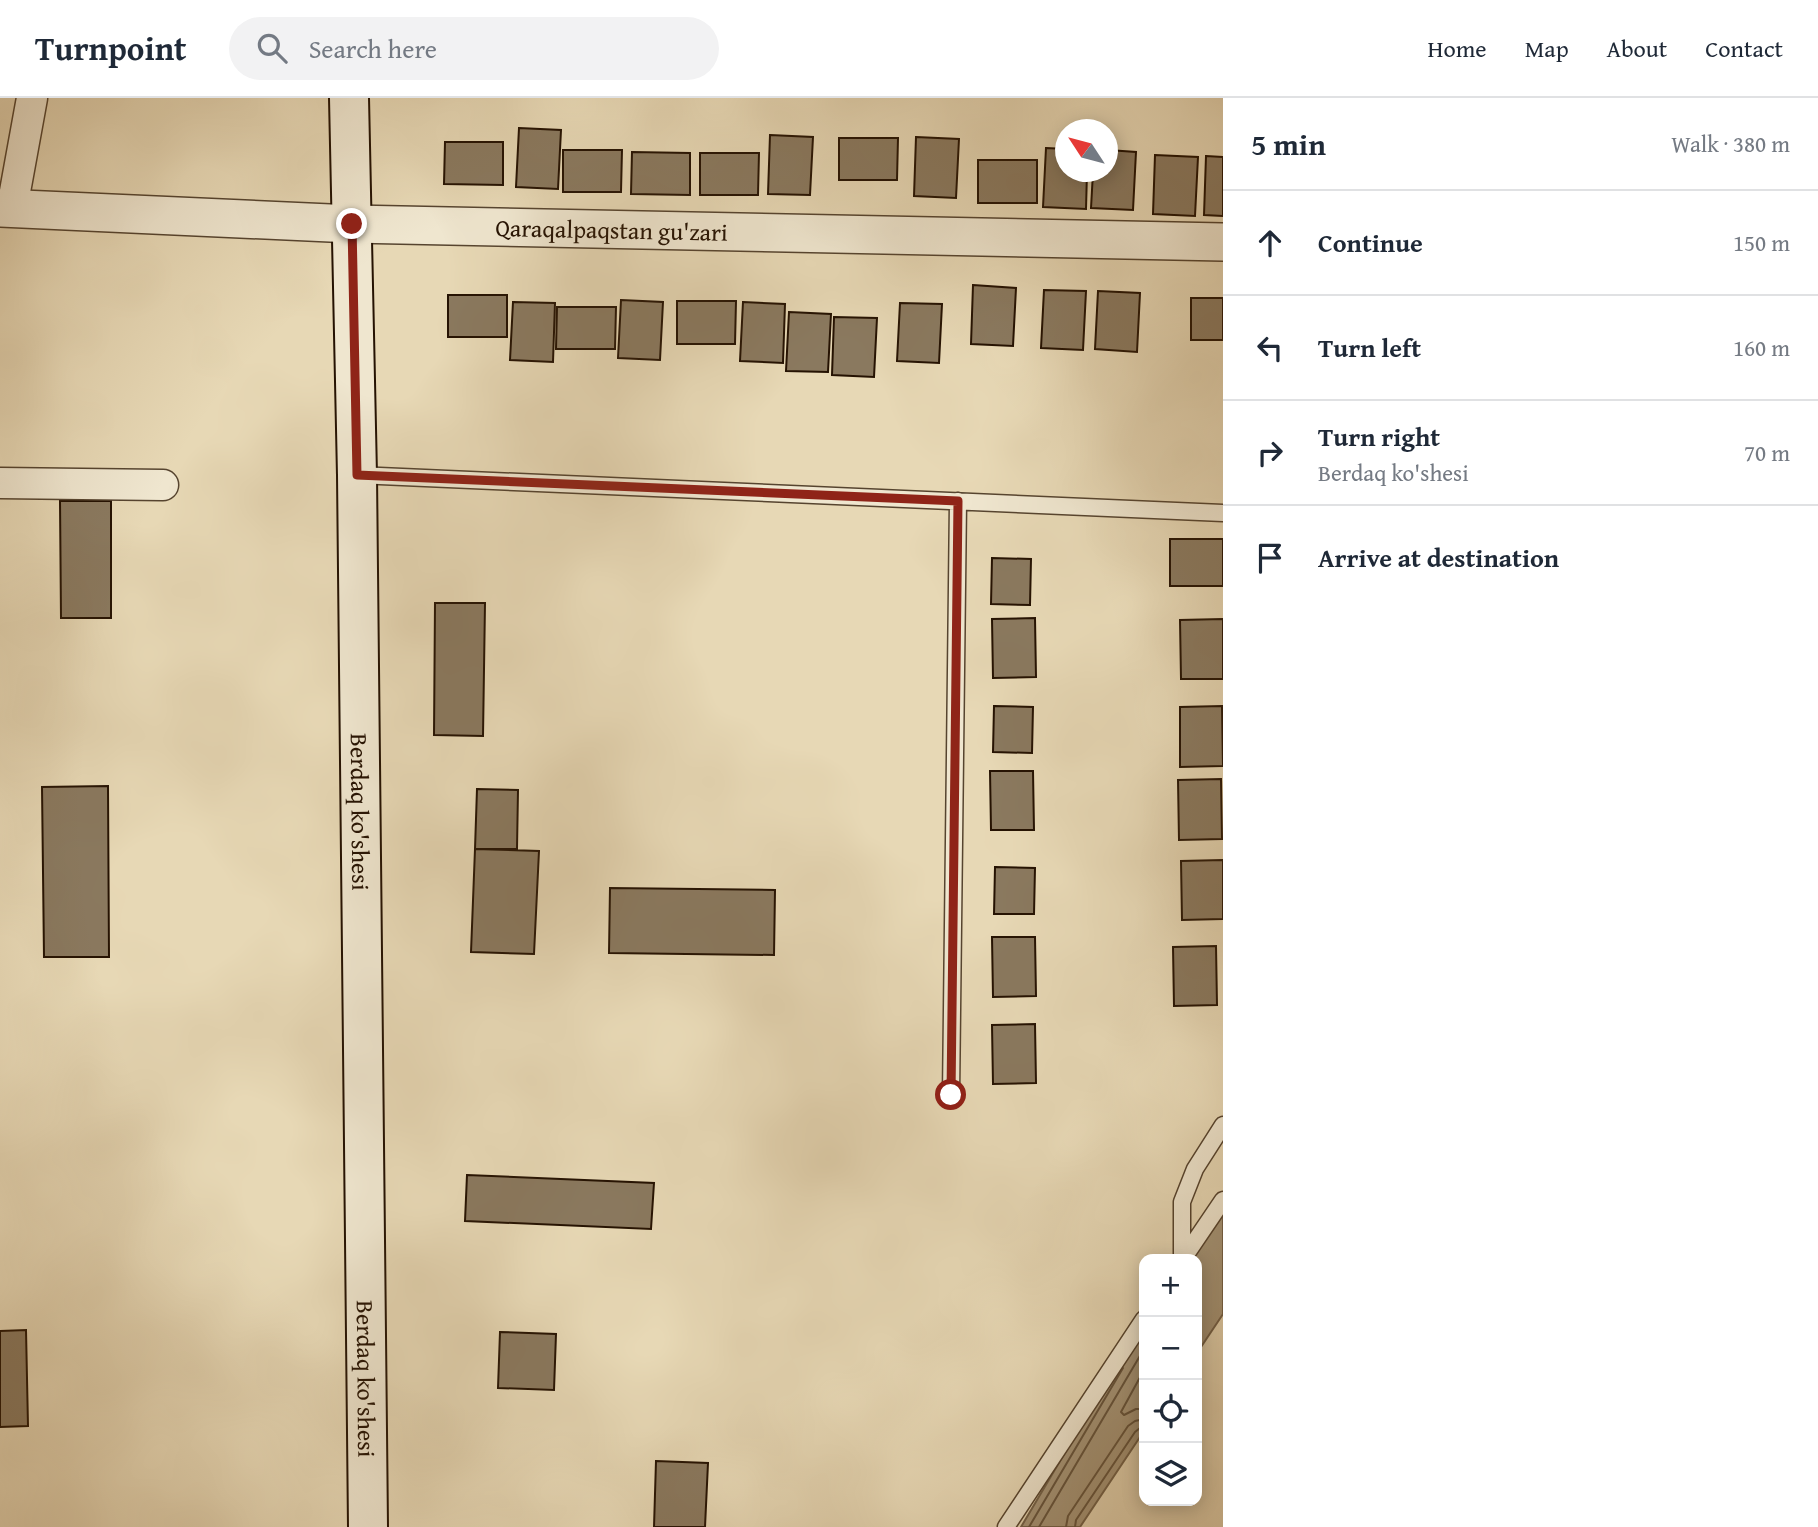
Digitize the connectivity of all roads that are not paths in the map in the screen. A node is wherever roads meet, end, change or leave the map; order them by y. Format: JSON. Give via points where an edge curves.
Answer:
{"nodes":[{"id":1,"x":32,"y":98,"type":"edge"},
{"id":2,"x":349,"y":98,"type":"edge"},
{"id":3,"x":6,"y":208,"type":"edge"},
{"id":4,"x":352,"y":224,"type":"junction"},
{"id":5,"x":1223,"y":242,"type":"edge"},
{"id":6,"x":357,"y":475,"type":"junction"},
{"id":7,"x":0,"y":483,"type":"edge"},
{"id":8,"x":163,"y":485,"type":"dead end"},
{"id":9,"x":958,"y":501,"type":"junction"},
{"id":10,"x":1223,"y":513,"type":"edge"},
{"id":11,"x":951,"y":1095,"type":"dead end"},
{"id":12,"x":1223,"y":1125,"type":"edge"},
{"id":13,"x":1223,"y":1200,"type":"edge"},
{"id":14,"x":1183,"y":1254,"type":"edge"},
{"id":15,"x":1186,"y":1254,"type":"edge"},
{"id":16,"x":1139,"y":1327,"type":"edge"},
{"id":17,"x":368,"y":1527,"type":"edge"},
{"id":18,"x":1006,"y":1527,"type":"edge"}],
"edges":[{"from":1,"to":3,"type":"street"},
{"from":2,"to":4,"type":"main road","name":"Berdaq ko'shesi"},
{"from":3,"to":4,"type":"street","name":"Qaraqalpaqstan gu'zari"},
{"from":4,"to":5,"type":"street","name":"Qaraqalpaqstan gu'zari"},
{"from":4,"to":6,"type":"main road","name":"Berdaq ko'shesi"},
{"from":6,"to":9,"type":"lane"},
{"from":6,"to":17,"type":"main road","name":"Berdaq ko'shesi"},
{"from":7,"to":8,"type":"street"},
{"from":9,"to":10,"type":"lane"},
{"from":9,"to":11,"type":"lane"},
{"from":12,"to":14,"type":"lane","via":[[1195,1169],[1182,1202]]},
{"from":13,"to":15,"type":"lane"},
{"from":16,"to":18,"type":"lane"}]}
